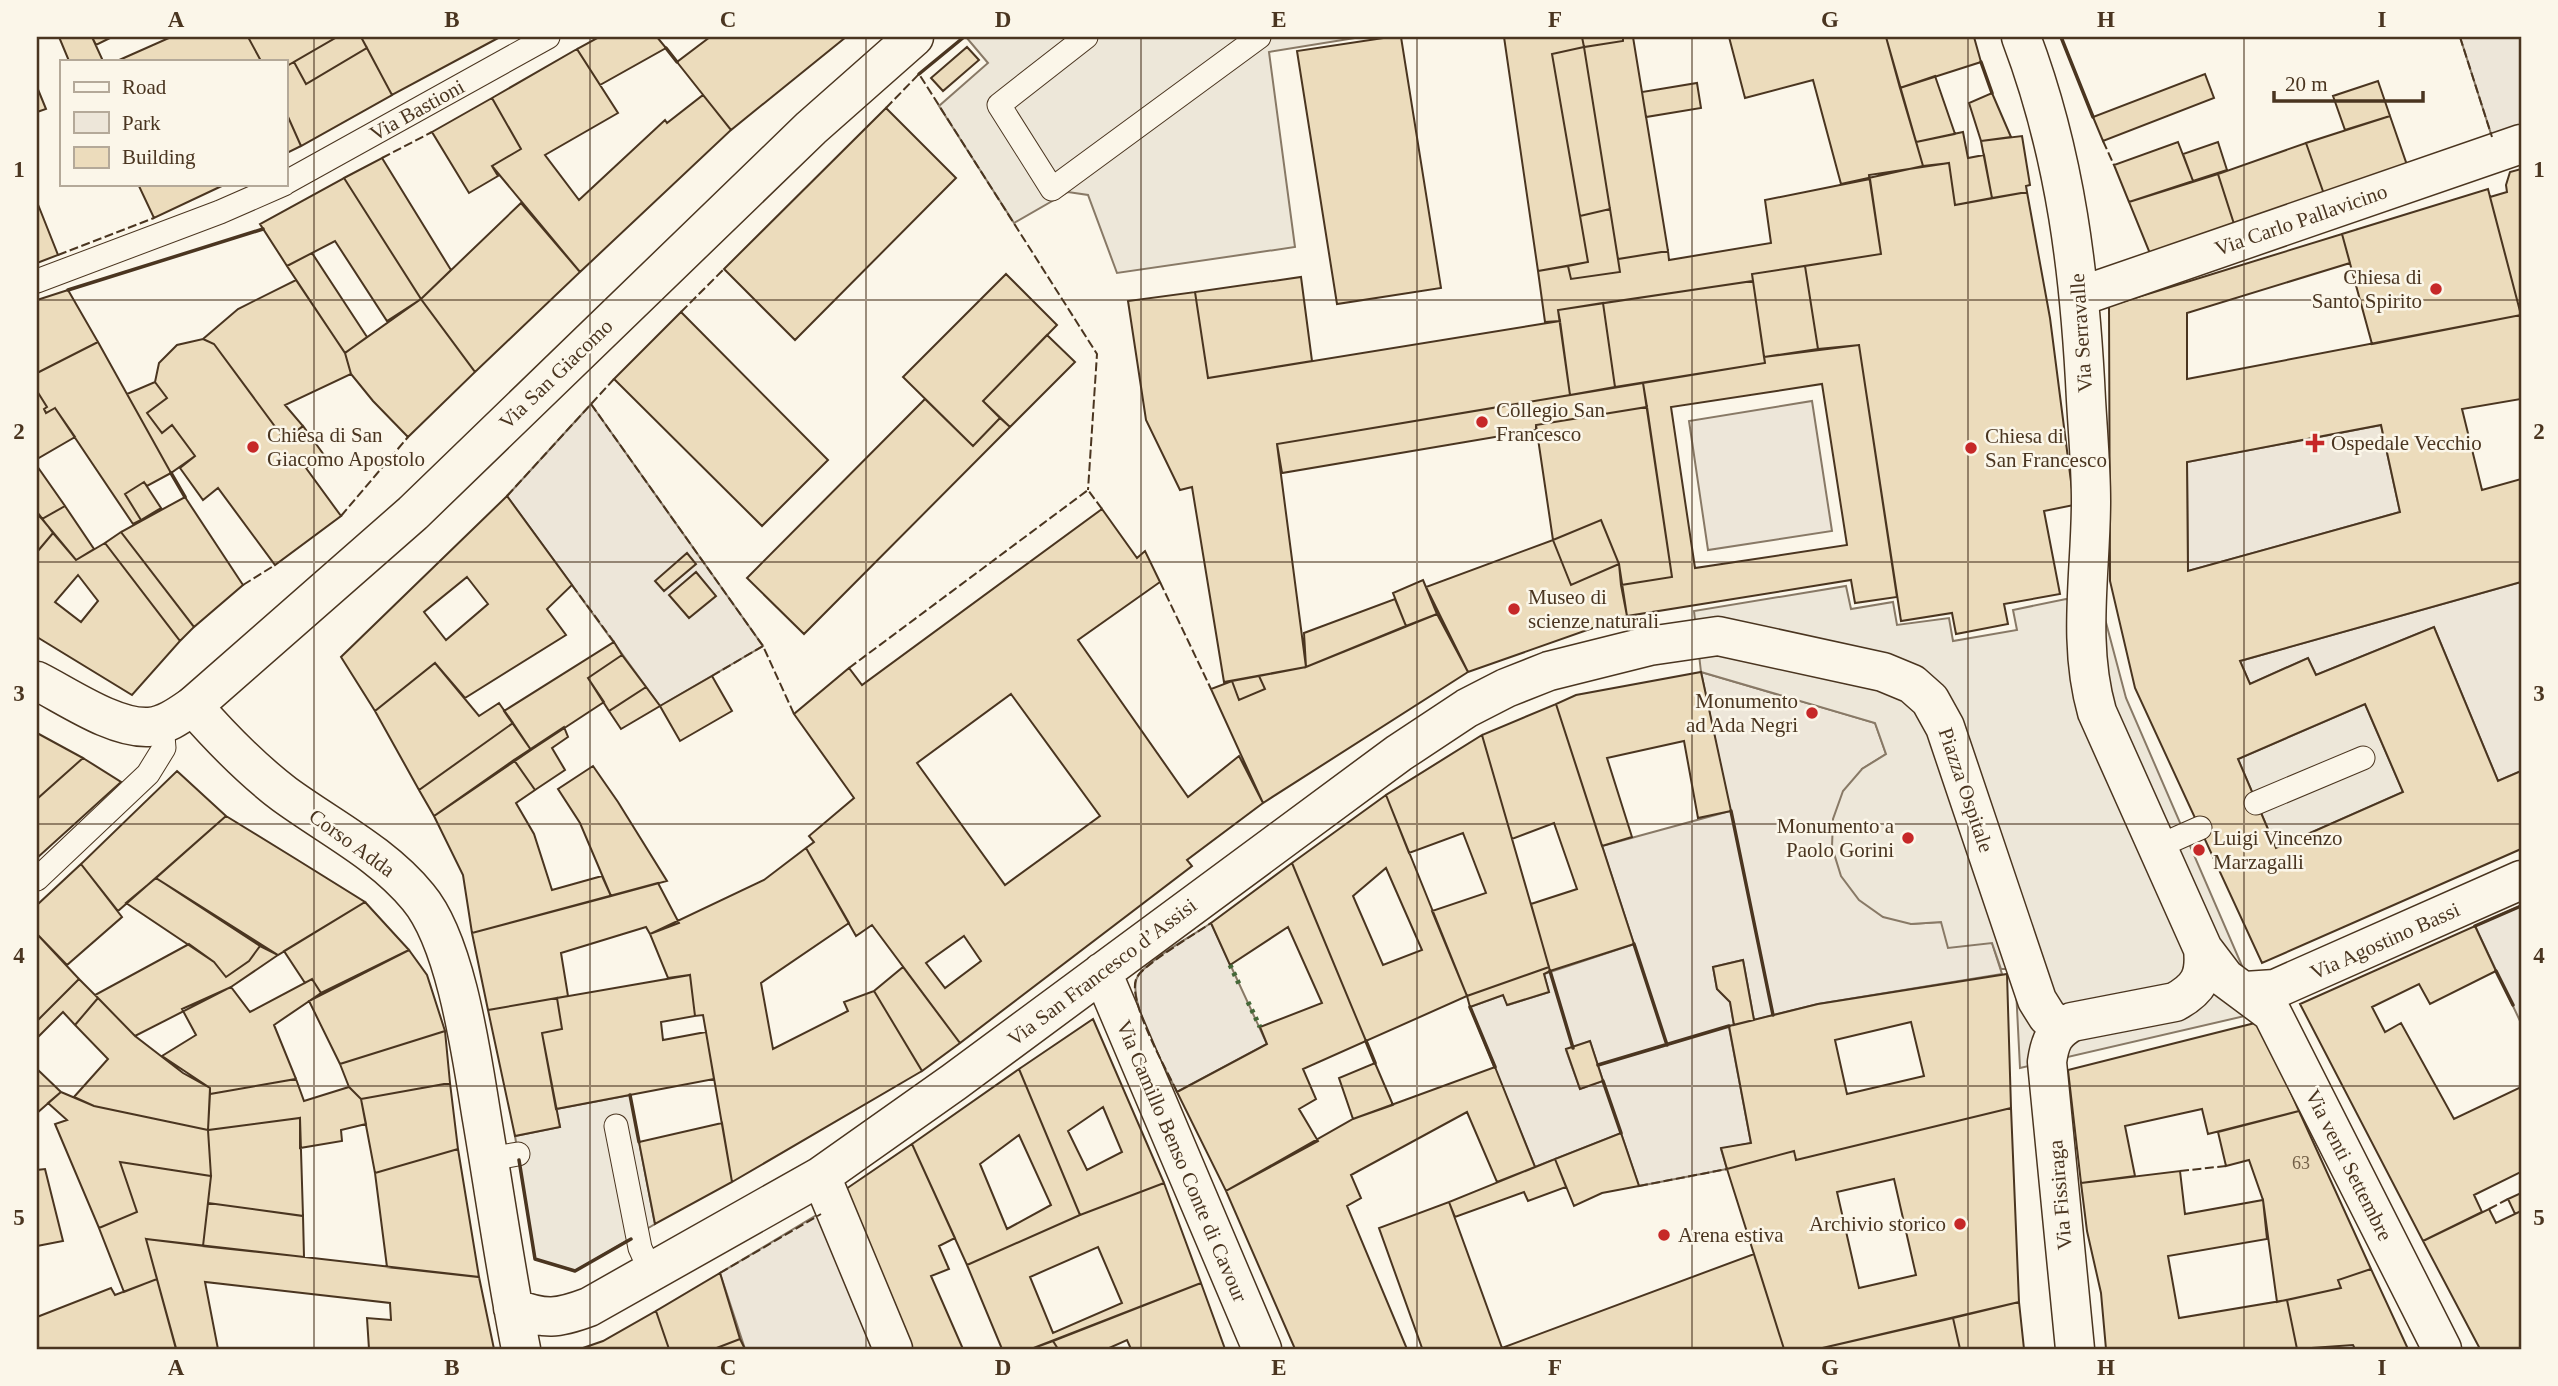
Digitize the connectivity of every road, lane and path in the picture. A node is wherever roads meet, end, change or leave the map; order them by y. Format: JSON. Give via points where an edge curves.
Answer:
{"nodes":[{"id":1,"x":548,"y":37,"type":"edge"},
{"id":2,"x":914,"y":37,"type":"edge"},
{"id":3,"x":1086,"y":37,"type":"edge"},
{"id":4,"x":1259,"y":37,"type":"edge"},
{"id":5,"x":2021,"y":37,"type":"edge"},
{"id":6,"x":2521,"y":144,"type":"edge"},
{"id":7,"x":287,"y":182,"type":"edge"},
{"id":8,"x":278,"y":186,"type":"edge"},
{"id":9,"x":37,"y":281,"type":"edge"},
{"id":10,"x":2081,"y":296,"type":"junction"},
{"id":11,"x":1697,"y":638,"type":"joint"},
{"id":12,"x":37,"y":681,"type":"edge"},
{"id":13,"x":178,"y":715,"type":"junction"},
{"id":14,"x":2363,"y":758,"type":"dead end"},
{"id":15,"x":2256,"y":803,"type":"dead end"},
{"id":16,"x":2200,"y":828,"type":"dead end"},
{"id":17,"x":2157,"y":847,"type":"junction"},
{"id":18,"x":37,"y":879,"type":"edge"},
{"id":19,"x":2521,"y":880,"type":"edge"},
{"id":20,"x":2203,"y":949,"type":"junction"},
{"id":21,"x":1102,"y":972,"type":"junction"},
{"id":22,"x":2245,"y":991,"type":"junction"},
{"id":23,"x":2055,"y":1035,"type":"junction"},
{"id":24,"x":616,"y":1126,"type":"dead end"},
{"id":25,"x":821,"y":1176,"type":"junction"},
{"id":26,"x":651,"y":1272,"type":"junction"},
{"id":27,"x":513,"y":1308,"type":"junction"},
{"id":28,"x":521,"y":1349,"type":"edge"},
{"id":29,"x":893,"y":1349,"type":"edge"},
{"id":30,"x":1262,"y":1349,"type":"edge"},
{"id":31,"x":2075,"y":1349,"type":"edge"},
{"id":32,"x":2442,"y":1349,"type":"edge"}],
"edges":[{"from":1,"to":7,"type":"lane","name":"Via Bastioni"},
{"from":2,"to":13,"type":"street","name":"Via San Giacomo","via":[[811,128],[413,513]]},
{"from":3,"to":4,"type":"lane","via":[[999,105],[1052,189]]},
{"from":5,"to":10,"type":"street","name":"Via Serravalle","via":[[2054,143]]},
{"from":6,"to":10,"type":"street","name":"Via Carlo Pallavicino"},
{"from":8,"to":9,"type":"lane","name":"Via Bastioni"},
{"from":10,"to":17,"type":"street","name":"Via Serravalle","via":[[2091,500],[2085,636],[2090,687]]},
{"from":11,"to":21,"type":"street","name":"Via San Francesco d’Assisi","via":[[1549,671],[1467,708]]},
{"from":11,"to":23,"type":"street","name":"Piazza Ospitale","via":[[1743,640],[1883,672],[1912,684],[1930,700],[1945,727],[2038,1000]]},
{"from":12,"to":13,"type":"street","via":[[120,721],[150,727]]},
{"from":13,"to":18,"type":"lane","via":[[148,775]]},
{"from":13,"to":27,"type":"street","name":"Corso Adda","via":[[371,853],[420,899],[437,929],[503,1156]]},
{"from":14,"to":15,"type":"lane"},
{"from":16,"to":17,"type":"lane"},
{"from":17,"to":20,"type":"street"},
{"from":19,"to":22,"type":"street","name":"Via Agostino Bassi","via":[[2275,989]]},
{"from":20,"to":22,"type":"street","via":[[2225,978]]},
{"from":20,"to":23,"type":"street","via":[[2203,974],[2190,994],[2175,1002],[2072,1022]]},
{"from":21,"to":25,"type":"street","name":"Via San Francesco d’Assisi"},
{"from":21,"to":30,"type":"street","name":"Via Camillo Benso Conte di Cavour"},
{"from":22,"to":32,"type":"street","name":"Via venti Settembre","via":[[2272,1013]]},
{"from":23,"to":31,"type":"street","name":"Via Fissiraga","via":[[2048,1062]]},
{"from":24,"to":26,"type":"lane","via":[[640,1248]]},
{"from":25,"to":26,"type":"street","name":"Via San Francesco d’Assisi"},
{"from":25,"to":29,"type":"street"},
{"from":26,"to":27,"type":"street","name":"Via San Francesco d’Assisi","via":[[560,1318],[539,1318]]},
{"from":27,"to":28,"type":"street","name":"Corso Adda"}]}
